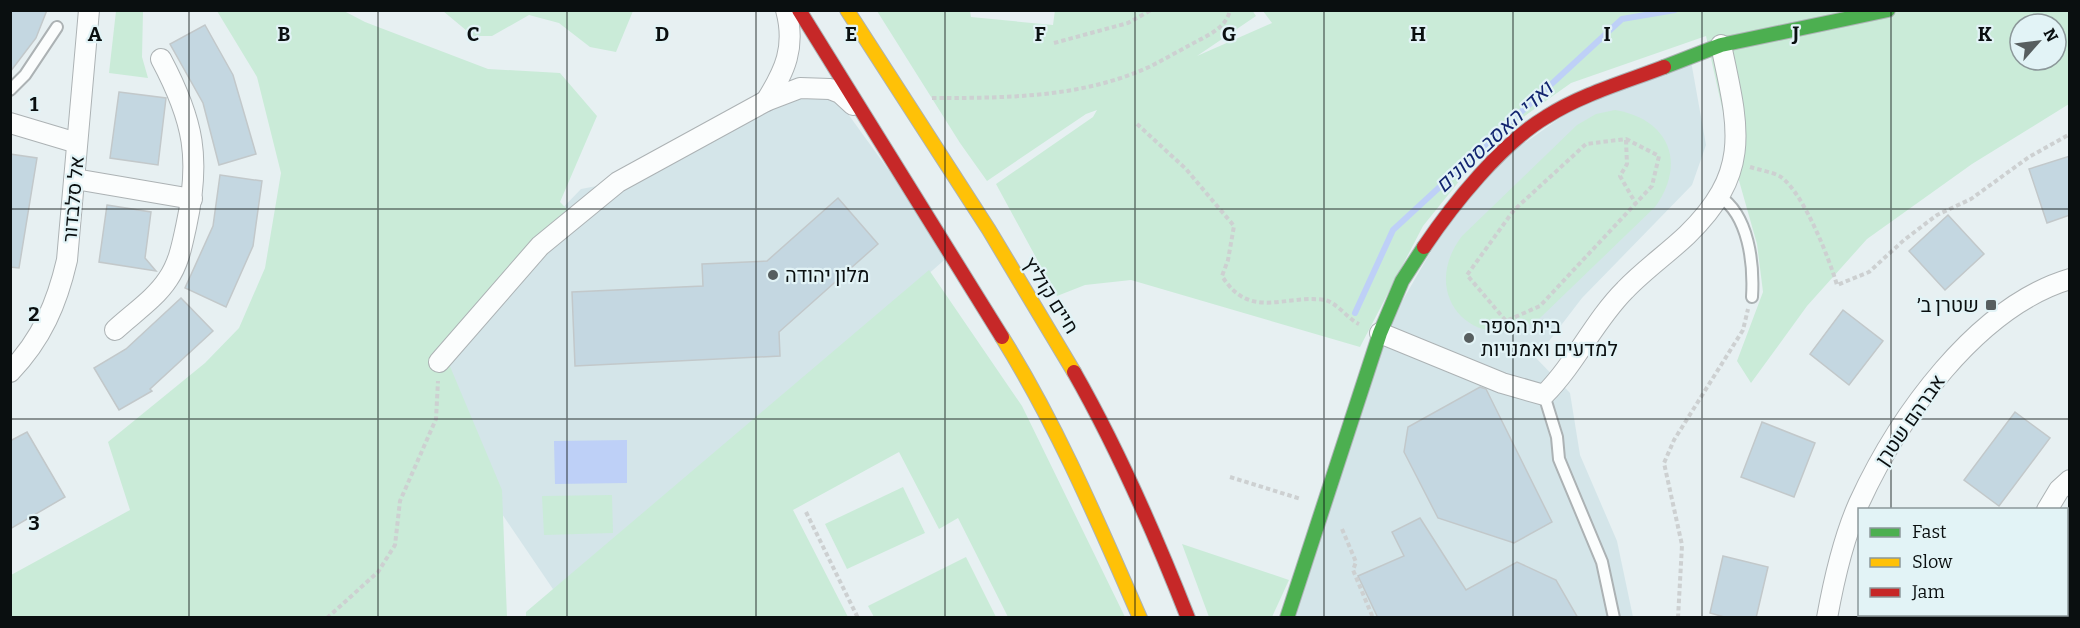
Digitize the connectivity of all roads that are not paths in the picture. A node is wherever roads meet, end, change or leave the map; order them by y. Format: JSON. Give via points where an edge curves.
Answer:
{"nodes":[{"id":1,"x":89,"y":10,"type":"edge"},
{"id":2,"x":786,"y":10,"type":"edge"},
{"id":3,"x":799,"y":10,"type":"edge"},
{"id":4,"x":847,"y":10,"type":"edge"},
{"id":5,"x":1888,"y":10,"type":"edge"},
{"id":6,"x":57,"y":27,"type":"dead end"},
{"id":7,"x":1721,"y":45,"type":"junction"},
{"id":8,"x":161,"y":59,"type":"dead end"},
{"id":9,"x":10,"y":90,"type":"edge"},
{"id":10,"x":766,"y":101,"type":"junction"},
{"id":11,"x":867,"y":120,"type":"junction"},
{"id":12,"x":10,"y":123,"type":"edge"},
{"id":13,"x":77,"y":143,"type":"junction"},
{"id":14,"x":75,"y":179,"type":"junction"},
{"id":15,"x":1719,"y":196,"type":"junction"},
{"id":16,"x":192,"y":200,"type":"junction"},
{"id":17,"x":2070,"y":279,"type":"edge"},
{"id":18,"x":1752,"y":297,"type":"road end"},
{"id":19,"x":115,"y":330,"type":"dead end"},
{"id":20,"x":1380,"y":333,"type":"junction"},
{"id":21,"x":439,"y":363,"type":"road end"},
{"id":22,"x":10,"y":372,"type":"edge"},
{"id":23,"x":1544,"y":395,"type":"junction"},
{"id":24,"x":2070,"y":480,"type":"edge"},
{"id":25,"x":2047,"y":508,"type":"edge"},
{"id":26,"x":1140,"y":618,"type":"edge"},
{"id":27,"x":1188,"y":618,"type":"edge"},
{"id":28,"x":1287,"y":618,"type":"edge"},
{"id":29,"x":1614,"y":618,"type":"edge"},
{"id":30,"x":1827,"y":618,"type":"edge"}],
"edges":[{"from":1,"to":13,"type":"street","name":"אל סלבדור"},
{"from":2,"to":10,"type":"street","via":[[790,30],[785,70]]},
{"from":3,"to":11,"type":"main road"},
{"from":4,"to":27,"type":"main road","name":"חיים קוליץ","via":[[1071,364],[1125,471]]},
{"from":5,"to":7,"type":"main road"},
{"from":6,"to":9,"type":"lane","via":[[25,75]]},
{"from":7,"to":15,"type":"street","via":[[1736,131],[1735,162]]},
{"from":7,"to":20,"type":"main road","via":[[1584,97],[1545,117],[1513,142],[1447,213],[1402,281]]},
{"from":8,"to":16,"type":"street","via":[[180,95],[190,126],[195,162]]},
{"from":10,"to":11,"type":"street","via":[[800,88],[827,88],[840,93]]},
{"from":10,"to":21,"type":"street","via":[[618,182],[570,219],[540,246]]},
{"from":11,"to":26,"type":"main road","via":[[1051,419]]},
{"from":12,"to":13,"type":"street"},
{"from":13,"to":14,"type":"street","name":"אל סלבדור"},
{"from":14,"to":16,"type":"street"},
{"from":14,"to":22,"type":"street","name":"אל סלבדור","via":[[67,260],[59,296],[27,355]]},
{"from":15,"to":18,"type":"lane","via":[[1728,201],[1742,225],[1753,275]]},
{"from":15,"to":23,"type":"street","via":[[1688,234],[1624,290]]},
{"from":16,"to":19,"type":"street","via":[[177,263],[167,280]]},
{"from":17,"to":30,"type":"street","name":"אברהם שטרן","via":[[2028,297],[1986,327],[1964,347],[1905,420],[1858,505],[1839,560]]},
{"from":20,"to":23,"type":"street","via":[[1502,383]]},
{"from":20,"to":28,"type":"main road"},
{"from":23,"to":29,"type":"lane","via":[[1557,437],[1559,459],[1602,562]]},
{"from":24,"to":25,"type":"street"}]}
